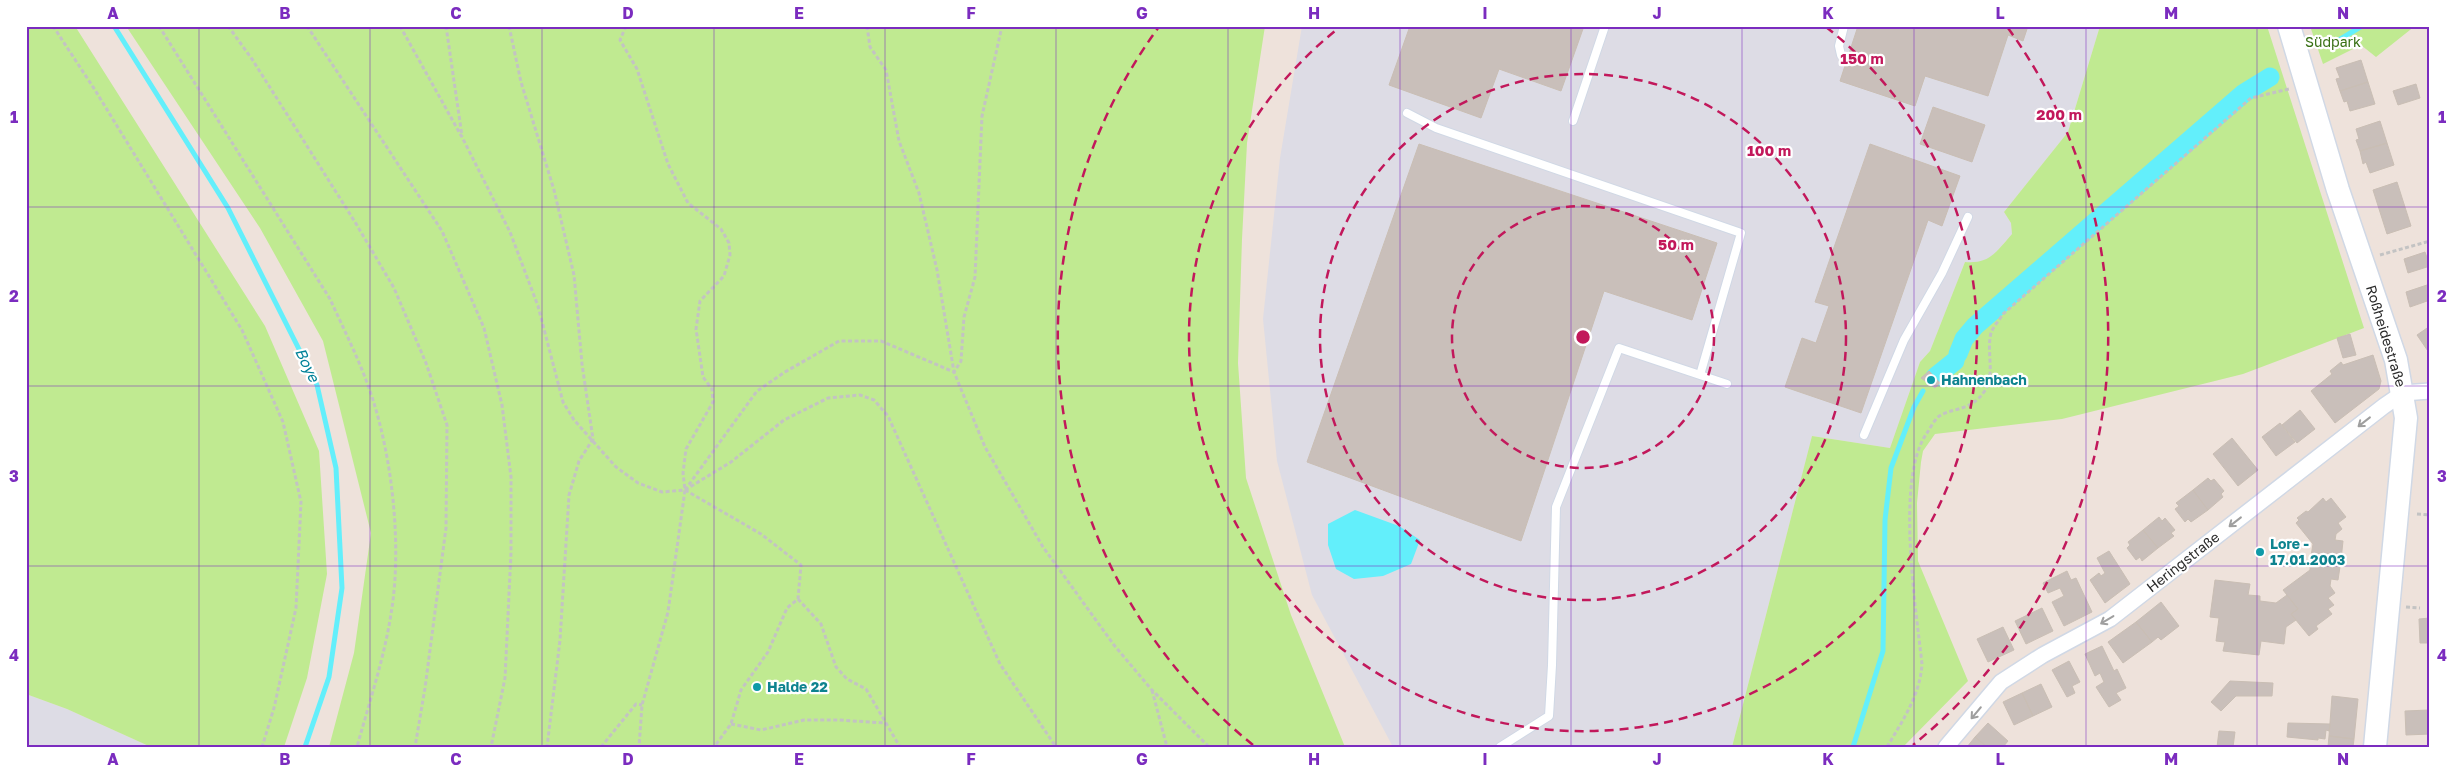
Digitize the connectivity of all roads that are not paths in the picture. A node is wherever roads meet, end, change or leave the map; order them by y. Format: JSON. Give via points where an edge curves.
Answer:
{"nodes":[{"id":1,"x":1605,"y":26,"type":"edge"},
{"id":2,"x":1844,"y":26,"type":"edge"},
{"id":3,"x":2289,"y":26,"type":"edge"},
{"id":4,"x":1841,"y":55,"type":"dead end"},
{"id":5,"x":1407,"y":113,"type":"dead end"},
{"id":6,"x":1573,"y":121,"type":"dead end"},
{"id":7,"x":1968,"y":217,"type":"dead end"},
{"id":8,"x":1700,"y":375,"type":"junction"},
{"id":9,"x":1727,"y":384,"type":"dead end"},
{"id":10,"x":2430,"y":391,"type":"edge"},
{"id":11,"x":2403,"y":393,"type":"junction"},
{"id":12,"x":1864,"y":435,"type":"dead end"},
{"id":13,"x":1500,"y":747,"type":"edge"},
{"id":14,"x":1946,"y":747,"type":"edge"},
{"id":15,"x":2375,"y":747,"type":"edge"}],
"edges":[{"from":1,"to":6,"type":"lane"},
{"from":2,"to":4,"type":"lane","via":[[1839,46]]},
{"from":3,"to":11,"type":"street","name":"Roßheidestraße","via":[[2338,190],[2396,360]]},
{"from":5,"to":8,"type":"lane","via":[[1436,128],[1741,233]]},
{"from":7,"to":12,"type":"lane","via":[[1904,340]]},
{"from":8,"to":9,"type":"lane"},
{"from":8,"to":13,"type":"lane","via":[[1619,348],[1556,507],[1549,716]]},
{"from":10,"to":11,"type":"street"},
{"from":11,"to":14,"type":"street","name":"Heringstraße","one_way":true,"via":[[2110,619],[2001,682]]},
{"from":11,"to":15,"type":"street","name":"Roßheidestraße","via":[[2406,440]]}]}
